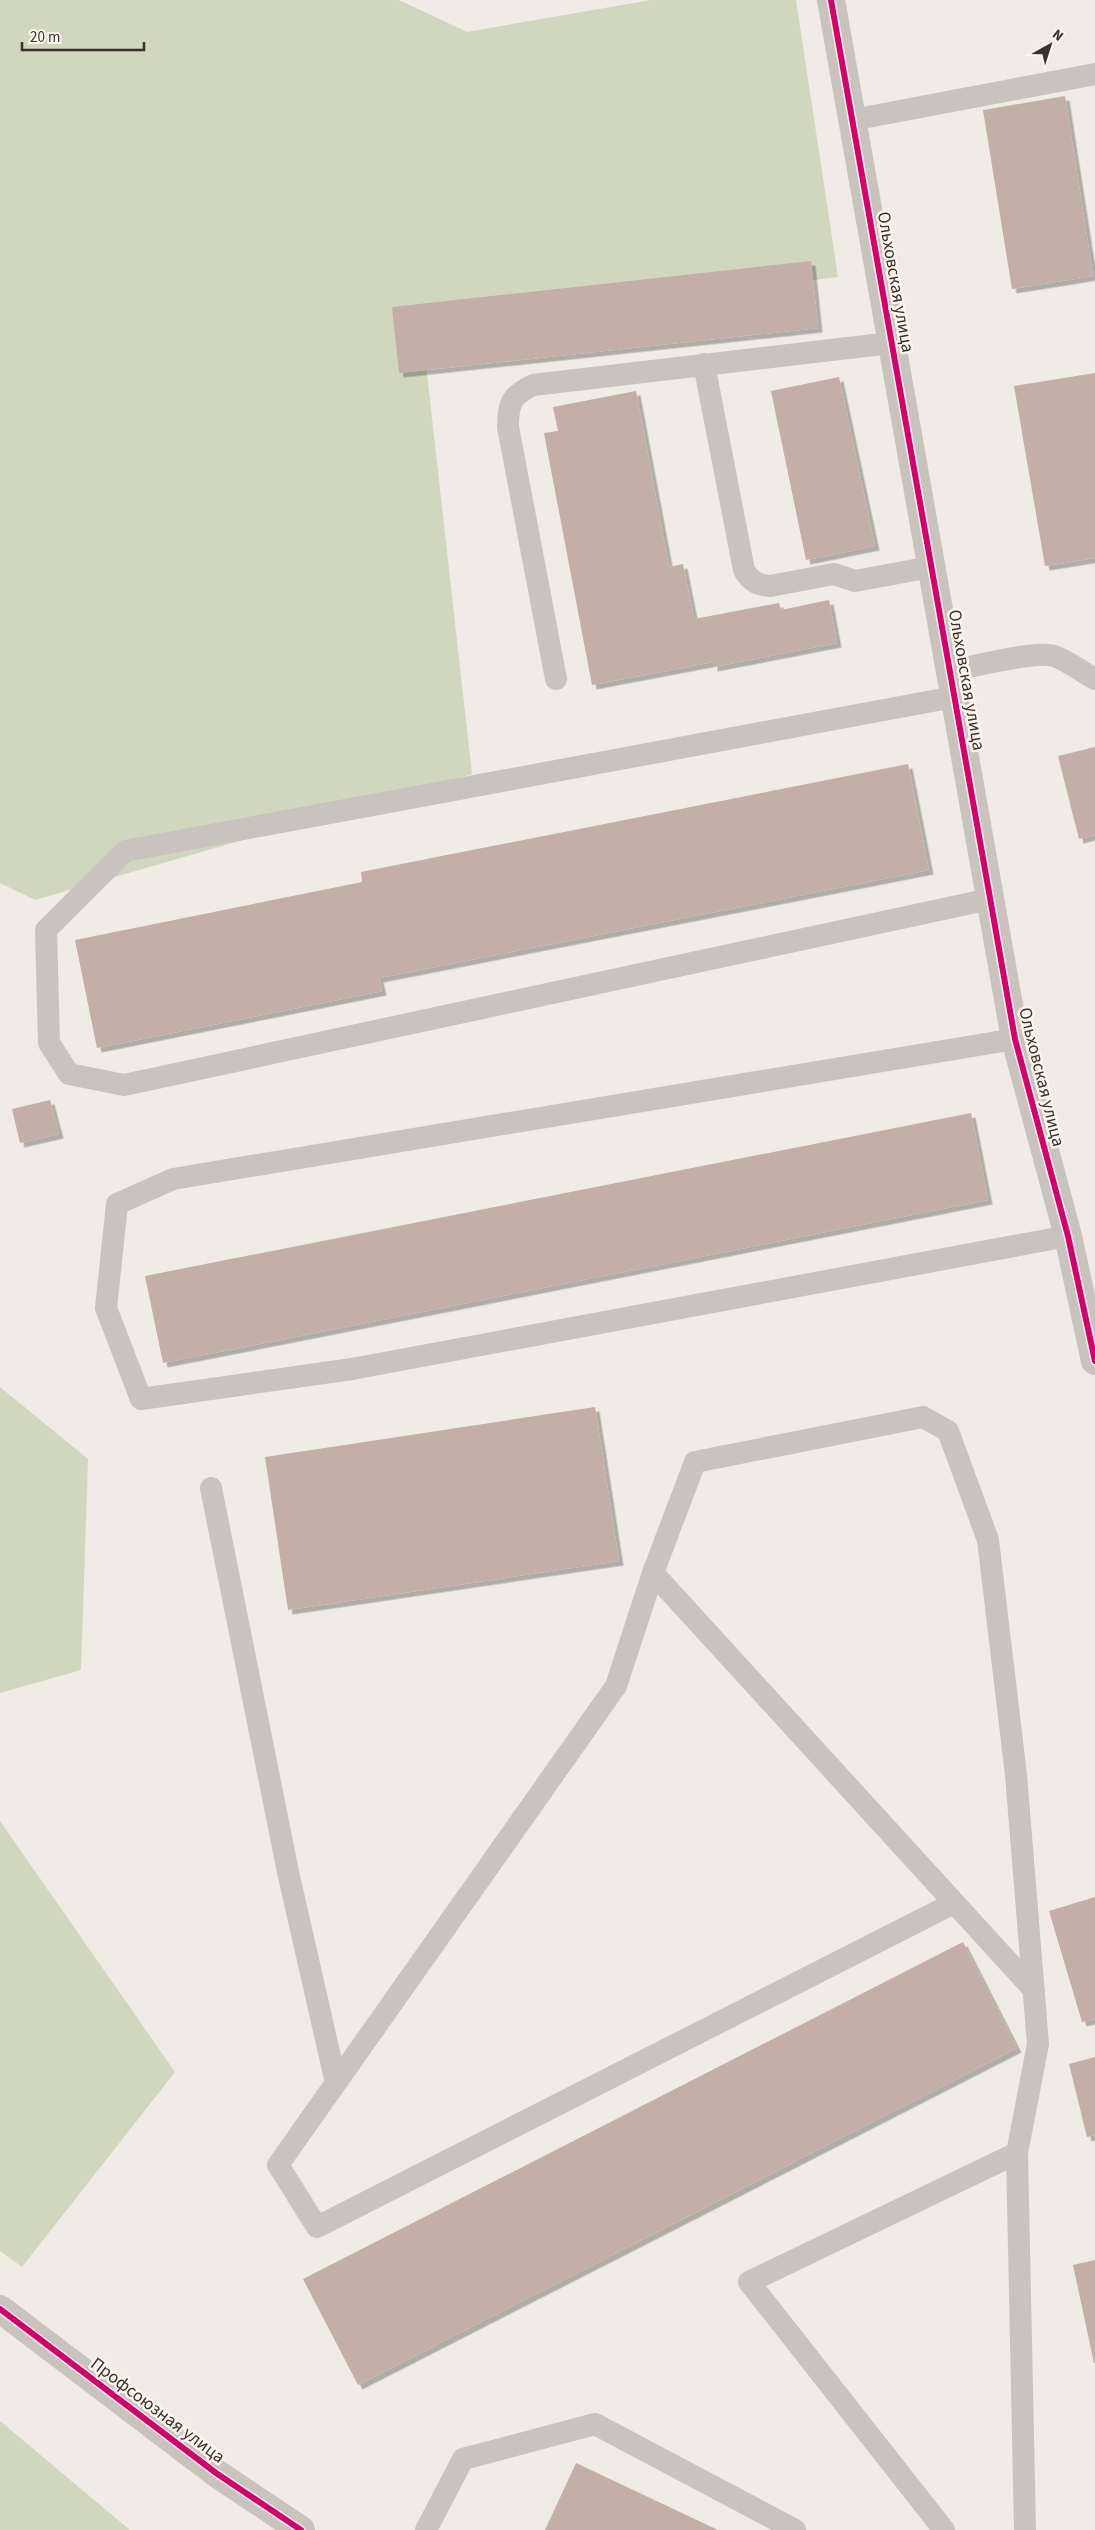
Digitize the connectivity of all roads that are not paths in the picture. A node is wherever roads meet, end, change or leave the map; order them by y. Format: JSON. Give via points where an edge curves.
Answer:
{"nodes":[{"id":1,"x":831,"y":0,"type":"edge"},
{"id":2,"x":1095,"y":74,"type":"edge"},
{"id":3,"x":852,"y":120,"type":"junction"},
{"id":4,"x":892,"y":342,"type":"junction"},
{"id":5,"x":704,"y":364,"type":"junction"},
{"id":6,"x":931,"y":566,"type":"junction"},
{"id":7,"x":556,"y":679,"type":"dead end"},
{"id":8,"x":1095,"y":679,"type":"edge"},
{"id":9,"x":952,"y":684,"type":"junction"},
{"id":10,"x":990,"y":900,"type":"junction"},
{"id":11,"x":1014,"y":1039,"type":"junction"},
{"id":12,"x":1068,"y":1236,"type":"junction"},
{"id":13,"x":1095,"y":1361,"type":"edge"},
{"id":14,"x":211,"y":1488,"type":"dead end"},
{"id":15,"x":653,"y":1574,"type":"junction"},
{"id":16,"x":954,"y":1903,"type":"junction"},
{"id":17,"x":1034,"y":1990,"type":"junction"},
{"id":18,"x":336,"y":2083,"type":"junction"},
{"id":19,"x":1018,"y":2153,"type":"junction"},
{"id":20,"x":0,"y":2309,"type":"edge"},
{"id":21,"x":302,"y":2530,"type":"edge"},
{"id":22,"x":426,"y":2530,"type":"edge"},
{"id":23,"x":795,"y":2530,"type":"edge"},
{"id":24,"x":944,"y":2530,"type":"edge"},
{"id":25,"x":1025,"y":2530,"type":"edge"}],
"edges":[{"from":1,"to":3,"type":"street","name":"Ольховская улица"},
{"from":2,"to":3,"type":"lane"},
{"from":3,"to":4,"type":"street","name":"Ольховская улица"},
{"from":4,"to":5,"type":"lane"},
{"from":4,"to":6,"type":"street","name":"Ольховская улица"},
{"from":5,"to":6,"type":"lane","via":[[744,570],[749,578],[760,585],[770,586],[834,574],[855,581]]},
{"from":5,"to":7,"type":"lane","via":[[532,385],[517,393],[508,408],[508,427]]},
{"from":6,"to":9,"type":"street","name":"Ольховская улица"},
{"from":8,"to":9,"type":"lane","via":[[1052,655],[1033,656]]},
{"from":9,"to":10,"type":"street","name":"Ольховская улица"},
{"from":9,"to":10,"type":"lane","via":[[125,851],[46,930],[49,1042],[69,1074],[124,1085]]},
{"from":10,"to":11,"type":"street","name":"Ольховская улица"},
{"from":11,"to":12,"type":"street","name":"Ольховская улица"},
{"from":11,"to":12,"type":"lane","via":[[173,1179],[117,1204],[106,1308],[141,1400],[352,1370]]},
{"from":12,"to":13,"type":"street","name":"Ольховская улица"},
{"from":14,"to":18,"type":"lane","via":[[286,1862]]},
{"from":15,"to":16,"type":"lane"},
{"from":15,"to":17,"type":"lane","via":[[695,1462],[923,1417],[948,1431],[988,1540],[1016,1775]]},
{"from":15,"to":18,"type":"lane","via":[[616,1686]]},
{"from":16,"to":17,"type":"lane"},
{"from":16,"to":18,"type":"lane","via":[[317,2227],[278,2165]]},
{"from":17,"to":19,"type":"lane","via":[[1038,2044]]},
{"from":19,"to":24,"type":"lane","via":[[749,2282]]},
{"from":19,"to":25,"type":"lane"},
{"from":20,"to":21,"type":"street","name":"Профсоюзная улица","via":[[216,2473]]},
{"from":22,"to":23,"type":"lane","via":[[462,2459],[595,2424]]}]}
